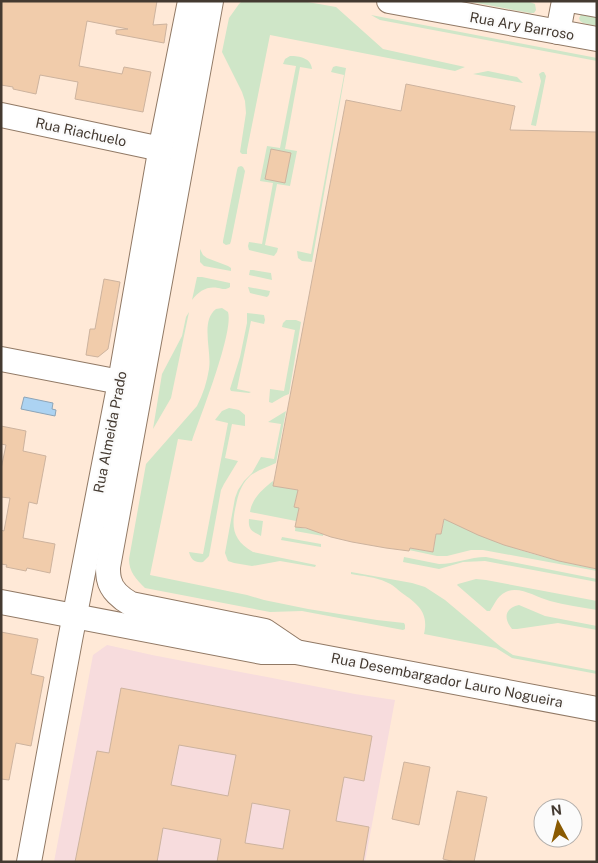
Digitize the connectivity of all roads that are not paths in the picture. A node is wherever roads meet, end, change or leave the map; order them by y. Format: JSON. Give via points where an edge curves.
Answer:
{"nodes":[{"id":1,"x":388,"y":1,"type":"edge"},
{"id":2,"x":564,"y":1,"type":"edge"},
{"id":3,"x":575,"y":1,"type":"edge"},
{"id":4,"x":206,"y":2,"type":"edge"},
{"id":5,"x":597,"y":5,"type":"edge"},
{"id":6,"x":558,"y":32,"type":"junction"},
{"id":7,"x":597,"y":39,"type":"edge"},
{"id":8,"x":1,"y":115,"type":"edge"},
{"id":9,"x":161,"y":149,"type":"junction"},
{"id":10,"x":1,"y":359,"type":"edge"},
{"id":11,"x":120,"y":382,"type":"junction"},
{"id":12,"x":109,"y":579,"type":"joint"},
{"id":13,"x":1,"y":602,"type":"edge"},
{"id":14,"x":75,"y":616,"type":"junction"},
{"id":15,"x":296,"y":652,"type":"junction"},
{"id":16,"x":597,"y":709,"type":"edge"},
{"id":17,"x":30,"y":862,"type":"edge"}],
"edges":[{"from":1,"to":6,"type":"street","name":"Rua Ary Barroso"},
{"from":2,"to":6,"type":"street"},
{"from":3,"to":5,"type":"street"},
{"from":4,"to":9,"type":"street","name":"Rua Almeida Prado"},
{"from":4,"to":12,"type":"street","name":"Rua Almeida Prado","via":[[108,567]]},
{"from":6,"to":7,"type":"street","name":"Rua Ary Barroso"},
{"from":8,"to":9,"type":"street","name":"Rua Riachuelo"},
{"from":9,"to":11,"type":"street","name":"Rua Almeida Prado"},
{"from":10,"to":11,"type":"street"},
{"from":11,"to":14,"type":"street","name":"Rua Almeida Prado"},
{"from":12,"to":15,"type":"street","name":"Rua Desembargador Lauro Nogueira","via":[[118,594],[131,604],[265,631]]},
{"from":13,"to":14,"type":"street","name":"Rua Desembargador Lauro Nogueira"},
{"from":14,"to":15,"type":"street","name":"Rua Desembargador Lauro Nogueira","via":[[262,652]]},
{"from":14,"to":17,"type":"street","name":"Rua Almeida Prado"},
{"from":15,"to":16,"type":"street","name":"Rua Desembargador Lauro Nogueira"}]}
